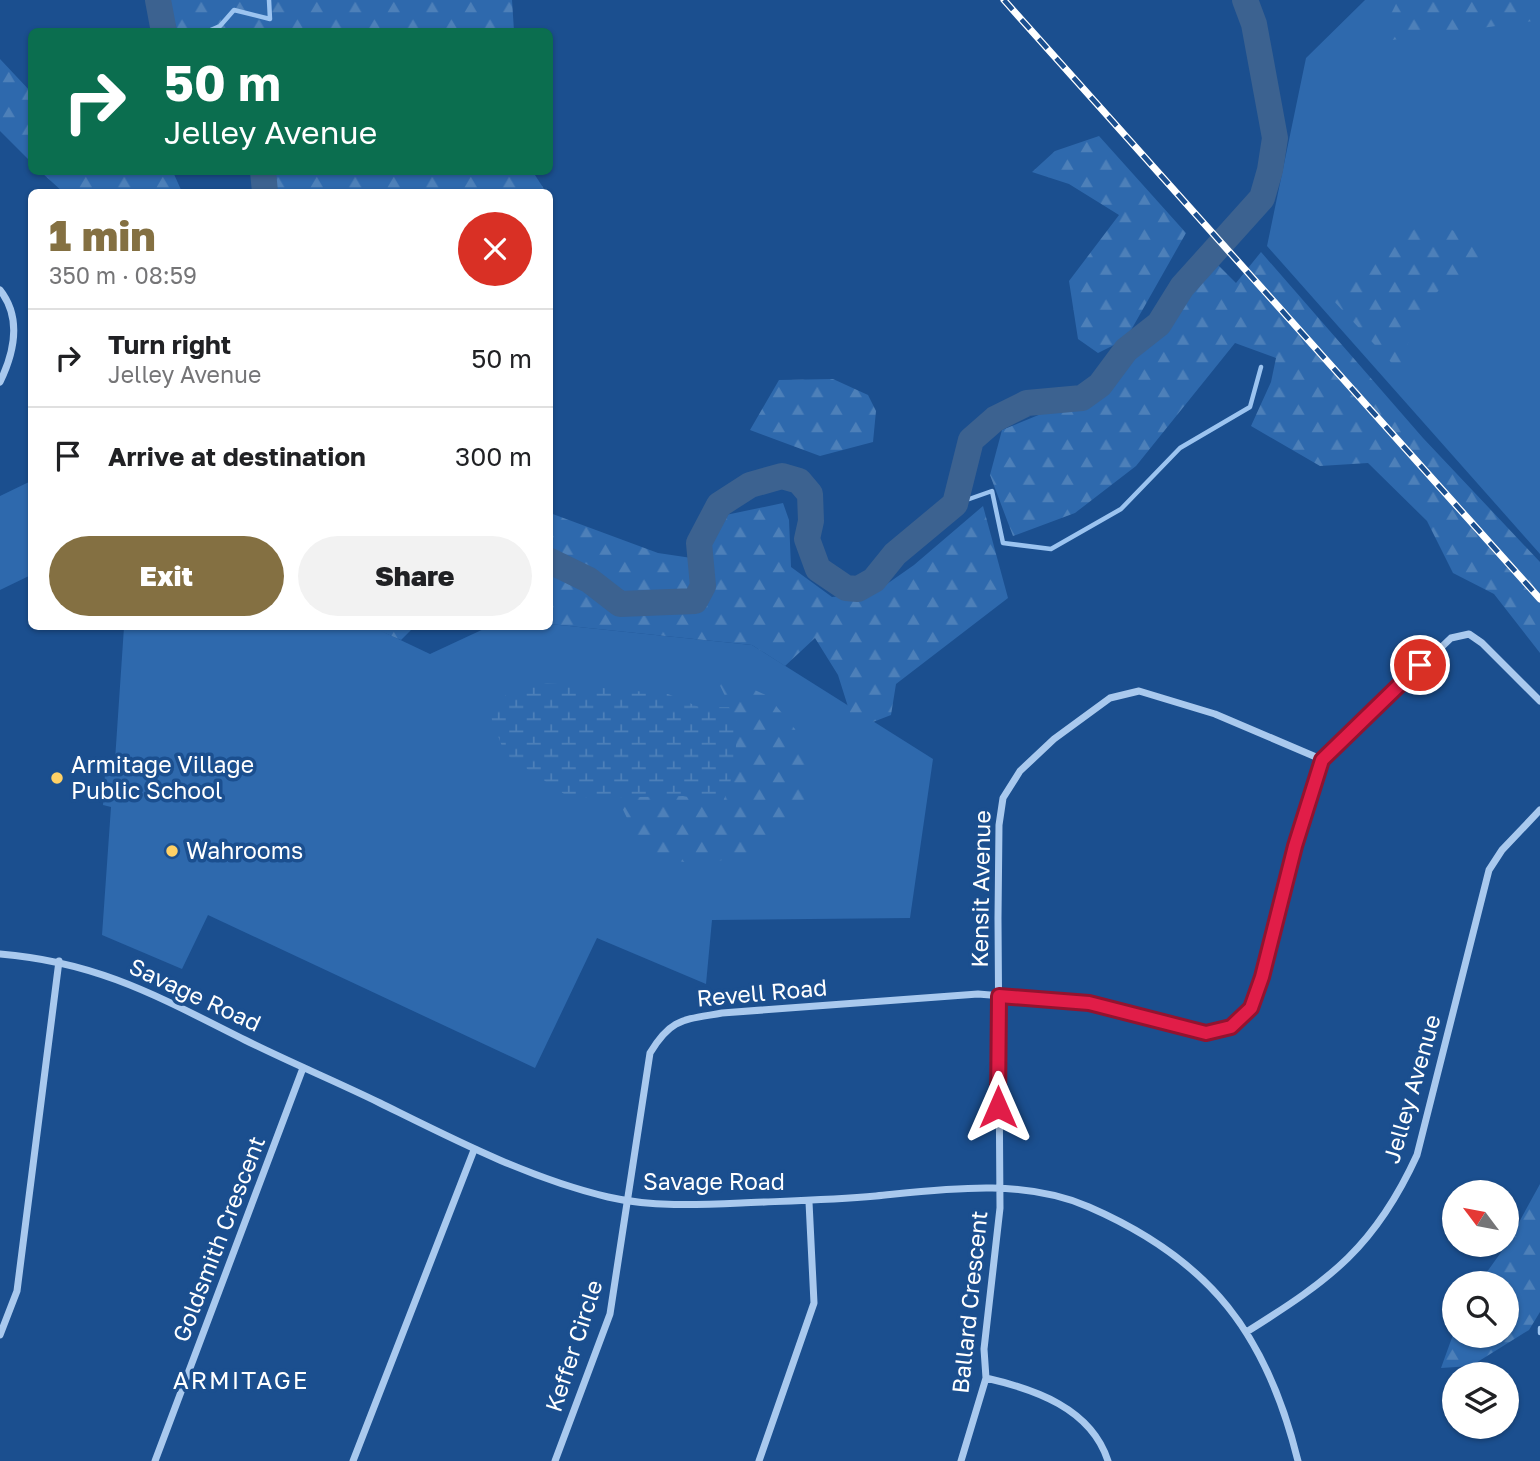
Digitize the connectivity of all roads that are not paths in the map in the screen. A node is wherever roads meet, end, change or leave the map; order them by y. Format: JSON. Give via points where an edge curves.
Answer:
{"nodes":[{"id":1,"x":0,"y":290,"type":"edge"},
{"id":2,"x":0,"y":382,"type":"edge"},
{"id":3,"x":1540,"y":701,"type":"edge"},
{"id":4,"x":1322,"y":760,"type":"junction"},
{"id":5,"x":1540,"y":810,"type":"edge"},
{"id":6,"x":0,"y":954,"type":"edge"},
{"id":7,"x":59,"y":961,"type":"junction"},
{"id":8,"x":999,"y":996,"type":"junction"},
{"id":9,"x":303,"y":1068,"type":"junction"},
{"id":10,"x":474,"y":1150,"type":"junction"},
{"id":11,"x":998,"y":1187,"type":"junction"},
{"id":12,"x":629,"y":1200,"type":"junction"},
{"id":13,"x":809,"y":1202,"type":"junction"},
{"id":14,"x":1248,"y":1331,"type":"junction"},
{"id":15,"x":0,"y":1335,"type":"edge"},
{"id":16,"x":986,"y":1378,"type":"junction"},
{"id":17,"x":155,"y":1461,"type":"edge"},
{"id":18,"x":353,"y":1461,"type":"edge"},
{"id":19,"x":555,"y":1461,"type":"edge"},
{"id":20,"x":760,"y":1461,"type":"edge"},
{"id":21,"x":961,"y":1461,"type":"edge"},
{"id":22,"x":1108,"y":1461,"type":"edge"},
{"id":23,"x":1298,"y":1461,"type":"edge"}],
"edges":[{"from":1,"to":2,"type":"street","via":[[14,322],[12,357]]},
{"from":3,"to":4,"type":"street","via":[[1482,643],[1469,634],[1451,638]]},
{"from":4,"to":8,"type":"street","via":[[1262,977],[1251,1008],[1231,1027],[1206,1033],[1089,1003]]},
{"from":4,"to":8,"type":"street","name":"Kensit Avenue","via":[[1215,714],[1139,691],[1110,698],[1087,713],[1020,771],[1003,798]]},
{"from":5,"to":14,"type":"street","name":"Jelley Avenue","via":[[1489,870],[1418,1155],[1405,1183],[1366,1241],[1339,1268]]},
{"from":6,"to":7,"type":"street","name":"Savage Road"},
{"from":7,"to":9,"type":"street","name":"Savage Road","via":[[131,983]]},
{"from":7,"to":15,"type":"street","via":[[17,1291]]},
{"from":8,"to":11,"type":"street","name":"Kensit Avenue"},
{"from":8,"to":12,"type":"street","name":"Revell Road","via":[[722,1013],[684,1020],[664,1030],[650,1054]]},
{"from":9,"to":10,"type":"street","name":"Savage Road"},
{"from":9,"to":17,"type":"street","name":"Goldsmith Crescent"},
{"from":10,"to":12,"type":"street","name":"Savage Road"},
{"from":10,"to":18,"type":"street"},
{"from":11,"to":13,"type":"street","name":"Savage Road"},
{"from":11,"to":14,"type":"street","name":"Savage Road","via":[[1057,1195],[1148,1238],[1212,1287]]},
{"from":11,"to":16,"type":"street","name":"Ballard Crescent","via":[[1000,1208],[984,1349]]},
{"from":12,"to":13,"type":"street","name":"Savage Road","via":[[696,1205]]},
{"from":12,"to":19,"type":"street","name":"Keffer Circle","via":[[610,1314]]},
{"from":13,"to":20,"type":"street","via":[[814,1303]]},
{"from":14,"to":23,"type":"street","name":"Savage Road","via":[[1269,1370]]},
{"from":16,"to":21,"type":"street","name":"Ballard Crescent"},
{"from":16,"to":22,"type":"street","via":[[1049,1396],[1093,1433]]}]}
